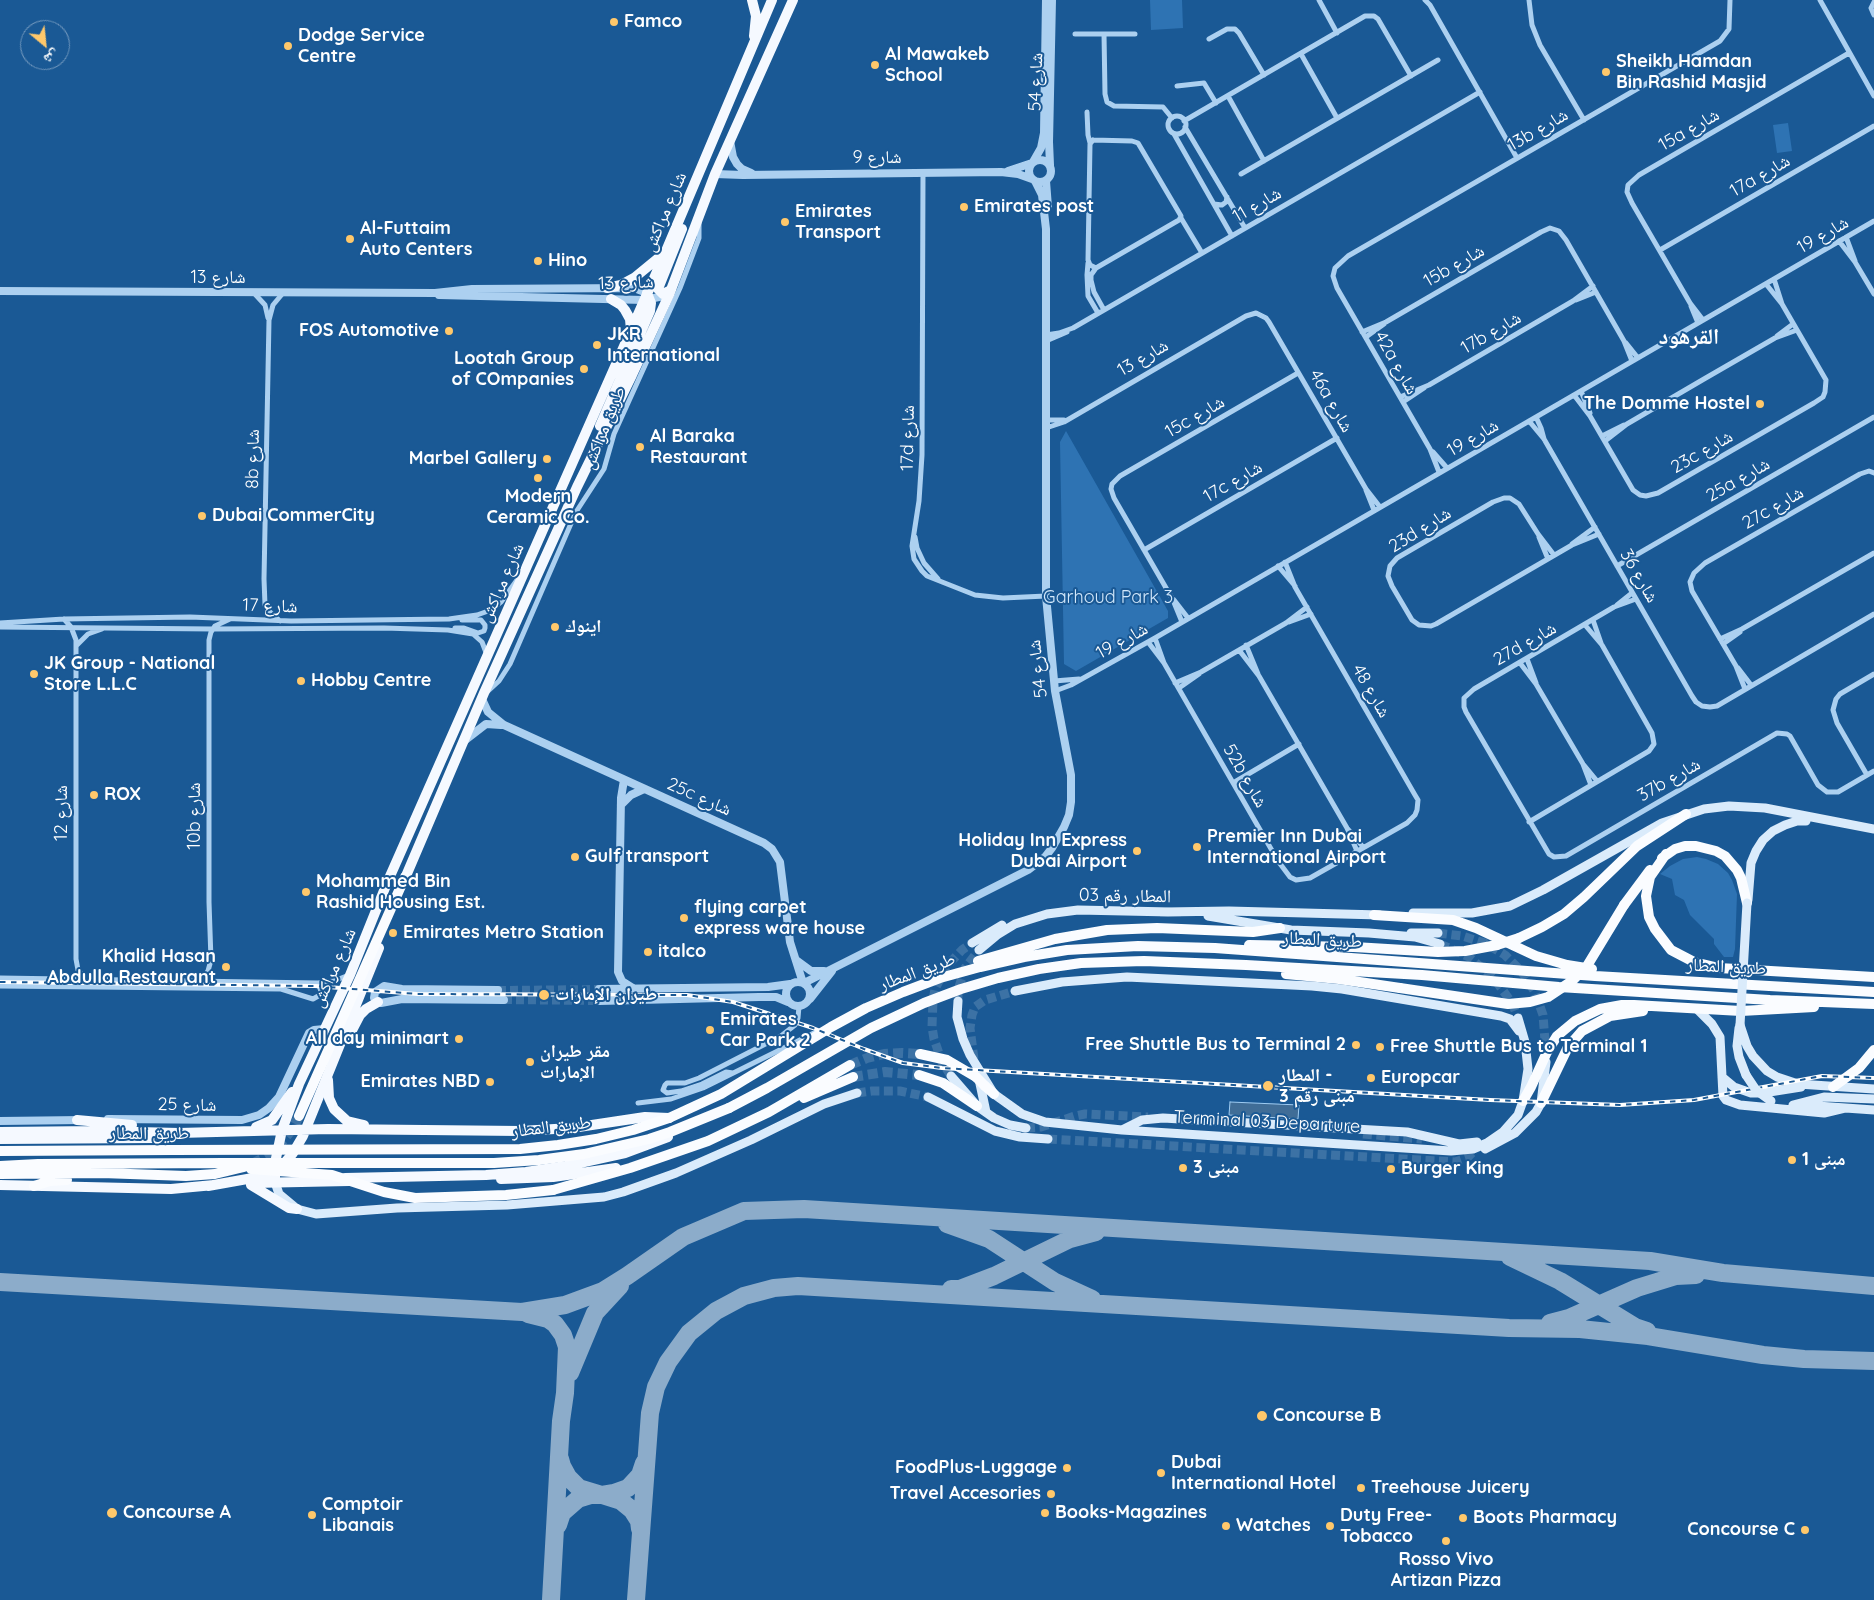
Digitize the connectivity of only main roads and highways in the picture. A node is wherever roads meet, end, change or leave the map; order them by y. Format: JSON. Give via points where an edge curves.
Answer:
{"nodes":[{"id":1,"x":752,"y":0,"type":"edge"},
{"id":2,"x":772,"y":0,"type":"edge"},
{"id":3,"x":786,"y":0,"type":"edge"},
{"id":4,"x":793,"y":0,"type":"edge"},
{"id":5,"x":800,"y":0,"type":"edge"},
{"id":6,"x":785,"y":19,"type":"junction"},
{"id":7,"x":753,"y":46,"type":"junction"},
{"id":8,"x":766,"y":61,"type":"junction"},
{"id":9,"x":684,"y":211,"type":"junction"},
{"id":10,"x":666,"y":251,"type":"junction"},
{"id":11,"x":607,"y":288,"type":"road end"},
{"id":12,"x":670,"y":293,"type":"junction"},
{"id":13,"x":647,"y":297,"type":"junction"},
{"id":14,"x":611,"y":299,"type":"road end"},
{"id":15,"x":630,"y":330,"type":"junction"},
{"id":16,"x":599,"y":442,"type":"junction"},
{"id":17,"x":1686,"y":814,"type":"junction"},
{"id":18,"x":1824,"y":821,"type":"junction"},
{"id":19,"x":1874,"y":829,"type":"edge"},
{"id":20,"x":1666,"y":854,"type":"junction"},
{"id":21,"x":405,"y":877,"type":"junction"},
{"id":22,"x":1747,"y":904,"type":"junction"},
{"id":23,"x":1165,"y":912,"type":"junction"},
{"id":24,"x":1374,"y":915,"type":"junction"},
{"id":25,"x":1280,"y":928,"type":"junction"},
{"id":26,"x":1369,"y":933,"type":"junction"},
{"id":27,"x":1438,"y":933,"type":"tunnel mouth"},
{"id":28,"x":1440,"y":944,"type":"tunnel mouth"},
{"id":29,"x":975,"y":946,"type":"tunnel mouth"},
{"id":30,"x":1215,"y":948,"type":"junction"},
{"id":31,"x":1246,"y":965,"type":"junction"},
{"id":32,"x":1874,"y":977,"type":"edge"},
{"id":33,"x":940,"y":978,"type":"junction"},
{"id":34,"x":1687,"y":981,"type":"junction"},
{"id":35,"x":1015,"y":991,"type":"tunnel mouth"},
{"id":36,"x":1874,"y":992,"type":"edge"},
{"id":37,"x":360,"y":993,"type":"junction"},
{"id":38,"x":378,"y":1002,"type":"road end"},
{"id":39,"x":958,"y":1002,"type":"tunnel mouth"},
{"id":40,"x":1874,"y":1004,"type":"edge"},
{"id":41,"x":1672,"y":1008,"type":"junction"},
{"id":42,"x":1698,"y":1010,"type":"junction"},
{"id":43,"x":1518,"y":1018,"type":"tunnel mouth"},
{"id":44,"x":1740,"y":1025,"type":"junction"},
{"id":45,"x":1525,"y":1042,"type":"junction"},
{"id":46,"x":1874,"y":1050,"type":"edge"},
{"id":47,"x":340,"y":1054,"type":"junction"},
{"id":48,"x":920,"y":1054,"type":"tunnel mouth"},
{"id":49,"x":1546,"y":1062,"type":"tunnel mouth"},
{"id":50,"x":850,"y":1066,"type":"tunnel mouth"},
{"id":51,"x":976,"y":1074,"type":"junction"},
{"id":52,"x":919,"y":1075,"type":"tunnel mouth"},
{"id":53,"x":951,"y":1076,"type":"tunnel mouth"},
{"id":54,"x":853,"y":1077,"type":"tunnel mouth"},
{"id":55,"x":1722,"y":1077,"type":"junction"},
{"id":56,"x":300,"y":1084,"type":"junction"},
{"id":57,"x":1810,"y":1086,"type":"junction"},
{"id":58,"x":1833,"y":1087,"type":"junction"},
{"id":59,"x":1874,"y":1089,"type":"edge"},
{"id":60,"x":857,"y":1093,"type":"tunnel mouth"},
{"id":61,"x":994,"y":1094,"type":"junction"},
{"id":62,"x":928,"y":1097,"type":"tunnel mouth"},
{"id":63,"x":1874,"y":1099,"type":"edge"},
{"id":64,"x":1523,"y":1100,"type":"junction"},
{"id":65,"x":1541,"y":1103,"type":"junction"},
{"id":66,"x":1793,"y":1105,"type":"junction"},
{"id":67,"x":729,"y":1108,"type":"junction"},
{"id":68,"x":1844,"y":1108,"type":"junction"},
{"id":69,"x":982,"y":1109,"type":"junction"},
{"id":70,"x":1874,"y":1110,"type":"edge"},
{"id":71,"x":1518,"y":1115,"type":"junction"},
{"id":72,"x":299,"y":1116,"type":"tunnel mouth"},
{"id":73,"x":669,"y":1118,"type":"junction"},
{"id":74,"x":77,"y":1120,"type":"road end"},
{"id":75,"x":1010,"y":1125,"type":"junction"},
{"id":76,"x":1026,"y":1128,"type":"tunnel mouth"},
{"id":77,"x":244,"y":1130,"type":"junction"},
{"id":78,"x":306,"y":1130,"type":"junction"},
{"id":79,"x":391,"y":1130,"type":"junction"},
{"id":80,"x":458,"y":1130,"type":"junction"},
{"id":81,"x":1122,"y":1130,"type":"junction"},
{"id":82,"x":730,"y":1131,"type":"junction"},
{"id":83,"x":0,"y":1132,"type":"edge"},
{"id":84,"x":162,"y":1132,"type":"junction"},
{"id":85,"x":178,"y":1133,"type":"junction"},
{"id":86,"x":281,"y":1135,"type":"junction"},
{"id":87,"x":1016,"y":1137,"type":"junction"},
{"id":88,"x":0,"y":1139,"type":"edge"},
{"id":89,"x":1048,"y":1139,"type":"tunnel mouth"},
{"id":90,"x":300,"y":1142,"type":"junction"},
{"id":91,"x":1486,"y":1146,"type":"dead end"},
{"id":92,"x":0,"y":1150,"type":"edge"},
{"id":93,"x":286,"y":1158,"type":"junction"},
{"id":94,"x":651,"y":1160,"type":"junction"},
{"id":95,"x":225,"y":1163,"type":"junction"},
{"id":96,"x":0,"y":1166,"type":"edge"},
{"id":97,"x":244,"y":1167,"type":"tunnel mouth"},
{"id":98,"x":275,"y":1167,"type":"junction"},
{"id":99,"x":0,"y":1174,"type":"edge"},
{"id":100,"x":160,"y":1175,"type":"junction"},
{"id":101,"x":486,"y":1175,"type":"junction"},
{"id":102,"x":375,"y":1178,"type":"junction"},
{"id":103,"x":275,"y":1182,"type":"junction"},
{"id":104,"x":248,"y":1183,"type":"junction"},
{"id":105,"x":0,"y":1185,"type":"edge"},
{"id":106,"x":34,"y":1186,"type":"junction"},
{"id":107,"x":208,"y":1186,"type":"junction"},
{"id":108,"x":297,"y":1209,"type":"junction"}],
"edges":[{"from":1,"to":7,"type":"main road","via":[[756,16]]},
{"from":2,"to":7,"type":"main road","name":"شارع مراكش"},
{"from":3,"to":8,"type":"main road","via":[[767,46]]},
{"from":4,"to":6,"type":"main road","name":"شارع مراكش"},
{"from":5,"to":6,"type":"main road"},
{"from":6,"to":8,"type":"main road","name":"شارع مراكش"},
{"from":7,"to":9,"type":"main road","name":"شارع مراكش"},
{"from":8,"to":12,"type":"main road","name":"شارع مراكش","via":[[715,174]]},
{"from":9,"to":10,"type":"main road","name":"شارع مراكش"},
{"from":9,"to":12,"type":"main road","via":[[683,227],[658,289],[664,294]]},
{"from":10,"to":11,"type":"main road","via":[[634,278]]},
{"from":10,"to":13,"type":"main road","name":"شارع مراكش"},
{"from":12,"to":16,"type":"main road","name":"شارع مراكش"},
{"from":13,"to":15,"type":"main road","name":"شارع مراكش"},
{"from":13,"to":16,"type":"main road","via":[[650,311],[600,426]]},
{"from":14,"to":15,"type":"main road","via":[[625,310],[630,319]]},
{"from":15,"to":56,"type":"main road","name":"شارع مراكش"},
{"from":16,"to":21,"type":"main road","name":"شارع مراكش"},
{"from":17,"to":18,"type":"main road","via":[[1729,806],[1765,808]]},
{"from":17,"to":24,"type":"main road","via":[[1646,832],[1510,906],[1472,913]]},
{"from":17,"to":30,"type":"highway","bridge":true,"via":[[1637,846],[1569,910],[1519,938],[1497,945],[1451,952],[1328,946]]},
{"from":18,"to":19,"type":"main road"},
{"from":18,"to":22,"type":"main road","via":[[1785,824],[1763,840],[1751,863]]},
{"from":20,"to":22,"type":"highway","via":[[1675,849],[1696,846],[1725,856],[1741,878]]},
{"from":20,"to":31,"type":"highway","bridge":true,"via":[[1647,873],[1587,966],[1548,997],[1530,1002],[1508,1004],[1276,972]]},
{"from":20,"to":32,"type":"highway","via":[[1650,877],[1646,896],[1655,929],[1671,950],[1694,962],[1719,968]]},
{"from":21,"to":37,"type":"main road","name":"شارع مراكش","via":[[399,900]]},
{"from":21,"to":72,"type":"highway"},
{"from":22,"to":44,"type":"main road","bridge":true},
{"from":23,"to":24,"type":"main road"},
{"from":23,"to":25,"type":"main road","name":"المطار رقم 03"},
{"from":23,"to":29,"type":"main road","name":"المطار رقم 03","via":[[1078,910],[1047,914],[1015,924]]},
{"from":24,"to":34,"type":"highway","via":[[1453,920],[1552,961],[1582,968],[1644,973]]},
{"from":25,"to":26,"type":"main road","name":"المطار رقم 03"},
{"from":25,"to":33,"type":"highway","via":[[1253,932],[1141,928],[1090,932],[998,955],[958,968]]},
{"from":26,"to":27,"type":"main road"},
{"from":26,"to":28,"type":"main road","via":[[1415,937]]},
{"from":30,"to":33,"type":"highway","name":"طريق المطار","via":[[1146,946],[1067,950],[1017,958]]},
{"from":30,"to":34,"type":"highway","name":"طريق المطار"},
{"from":31,"to":40,"type":"highway","name":"طريق المطار","via":[[1572,988]]},
{"from":31,"to":67,"type":"highway","name":"طريق المطار","via":[[1103,962],[1039,969],[979,983],[924,1002],[888,1019]]},
{"from":33,"to":73,"type":"highway","name":"طريق المطار","via":[[884,1000],[831,1027],[730,1090]]},
{"from":34,"to":36,"type":"highway","name":"طريق المطار"},
{"from":35,"to":45,"type":"main road","via":[[1062,982],[1126,977],[1342,989],[1501,1016],[1513,1022]]},
{"from":37,"to":47,"type":"main road","via":[[359,1006]]},
{"from":37,"to":78,"type":"main road"},
{"from":38,"to":47,"type":"main road","via":[[360,1015]]},
{"from":39,"to":61,"type":"main road","via":[[957,1017],[963,1039]]},
{"from":40,"to":42,"type":"highway"},
{"from":41,"to":42,"type":"highway"},
{"from":41,"to":64,"type":"highway","via":[[1622,1005],[1600,1009],[1575,1021],[1552,1044]]},
{"from":41,"to":65,"type":"highway","via":[[1619,1013],[1582,1031],[1568,1047]]},
{"from":42,"to":55,"type":"main road","via":[[1720,1037]]},
{"from":43,"to":45,"type":"main road","name":"Terminal 03 Departure"},
{"from":44,"to":57,"type":"main road","via":[[1747,1046],[1767,1071],[1787,1081]]},
{"from":44,"to":66,"type":"main road","bridge":true,"via":[[1737,1046],[1746,1075],[1756,1090],[1771,1100]]},
{"from":45,"to":64,"type":"main road","name":"Terminal 03 Departure","via":[[1528,1069]]},
{"from":46,"to":58,"type":"highway","via":[[1859,1068]]},
{"from":47,"to":79,"type":"main road","via":[[328,1086],[334,1109],[352,1123]]},
{"from":48,"to":51,"type":"highway","via":[[947,1060]]},
{"from":49,"to":65,"type":"main road"},
{"from":50,"to":82,"type":"highway"},
{"from":51,"to":61,"type":"highway","bridge":true},
{"from":51,"to":69,"type":"main road"},
{"from":52,"to":69,"type":"highway","via":[[943,1083]]},
{"from":53,"to":69,"type":"main road"},
{"from":54,"to":82,"type":"highway"},
{"from":55,"to":57,"type":"main road","via":[[1734,1087],[1751,1093]]},
{"from":55,"to":68,"type":"main road","via":[[1722,1096],[1733,1104],[1824,1113]]},
{"from":56,"to":77,"type":"main road","via":[[272,1120]]},
{"from":56,"to":86,"type":"main road","name":"شارع مراكش"},
{"from":57,"to":58,"type":"main road"},
{"from":58,"to":59,"type":"main road"},
{"from":60,"to":108,"type":"main road","via":[[824,1104],[691,1166],[614,1195],[507,1205],[321,1214]]},
{"from":61,"to":81,"type":"main road","name":"Terminal 03 Departure","via":[[1022,1114],[1045,1122]]},
{"from":62,"to":87,"type":"main road","via":[[989,1129]]},
{"from":63,"to":66,"type":"main road","via":[[1824,1097]]},
{"from":64,"to":71,"type":"main road","name":"Terminal 03 Departure"},
{"from":65,"to":91,"type":"main road","via":[[1530,1120],[1507,1139]]},
{"from":66,"to":68,"type":"main road"},
{"from":67,"to":95,"type":"highway","name":"طريق المطار","bridge":true,"via":[[649,1139],[584,1154],[539,1160],[494,1163]]},
{"from":67,"to":101,"type":"main road","via":[[625,1153],[547,1169]]},
{"from":68,"to":70,"type":"main road"},
{"from":69,"to":75,"type":"main road"},
{"from":71,"to":81,"type":"main road","name":"Terminal 03 Departure","via":[[1496,1137],[1480,1146],[1460,1151]]},
{"from":71,"to":81,"type":"main road","via":[[1491,1136],[1468,1144],[1407,1132],[1163,1118],[1142,1120]]},
{"from":73,"to":80,"type":"main road","via":[[646,1117],[552,1130]]},
{"from":73,"to":92,"type":"highway","name":"طريق المطار","bridge":true,"via":[[596,1139],[520,1149]]},
{"from":74,"to":84,"type":"main road","via":[[143,1126]]},
{"from":75,"to":76,"type":"main road"},
{"from":75,"to":87,"type":"main road"},
{"from":77,"to":85,"type":"main road"},
{"from":77,"to":86,"type":"main road"},
{"from":78,"to":79,"type":"main road"},
{"from":78,"to":86,"type":"main road"},
{"from":78,"to":90,"type":"main road"},
{"from":79,"to":80,"type":"main road"},
{"from":80,"to":90,"type":"main road","via":[[429,1134],[324,1135]]},
{"from":82,"to":94,"type":"highway"},
{"from":83,"to":84,"type":"main road"},
{"from":84,"to":85,"type":"main road"},
{"from":85,"to":88,"type":"main road","via":[[136,1139]]},
{"from":86,"to":93,"type":"main road"},
{"from":86,"to":98,"type":"main road","name":"شارع مراكش"},
{"from":87,"to":89,"type":"main road"},
{"from":90,"to":93,"type":"main road"},
{"from":93,"to":98,"type":"main road"},
{"from":93,"to":102,"type":"main road","via":[[296,1171],[308,1177]]},
{"from":94,"to":95,"type":"highway","bridge":true,"via":[[553,1190],[415,1198],[384,1192],[332,1174],[257,1170]]},
{"from":94,"to":101,"type":"main road","via":[[553,1177],[506,1179]]},
{"from":95,"to":96,"type":"highway","name":"طريق المطار"},
{"from":97,"to":100,"type":"highway","via":[[206,1175]]},
{"from":98,"to":103,"type":"main road","name":"شارع مراكش"},
{"from":98,"to":107,"type":"main road","via":[[257,1178]]},
{"from":99,"to":100,"type":"highway"},
{"from":100,"to":106,"type":"highway","via":[[59,1180]]},
{"from":101,"to":102,"type":"main road"},
{"from":102,"to":103,"type":"main road","via":[[347,1182]]},
{"from":103,"to":104,"type":"main road"},
{"from":103,"to":108,"type":"main road","via":[[280,1194]]},
{"from":104,"to":107,"type":"main road"},
{"from":104,"to":108,"type":"main road","via":[[289,1208]]},
{"from":105,"to":106,"type":"main road"},
{"from":106,"to":107,"type":"main road"}]}
